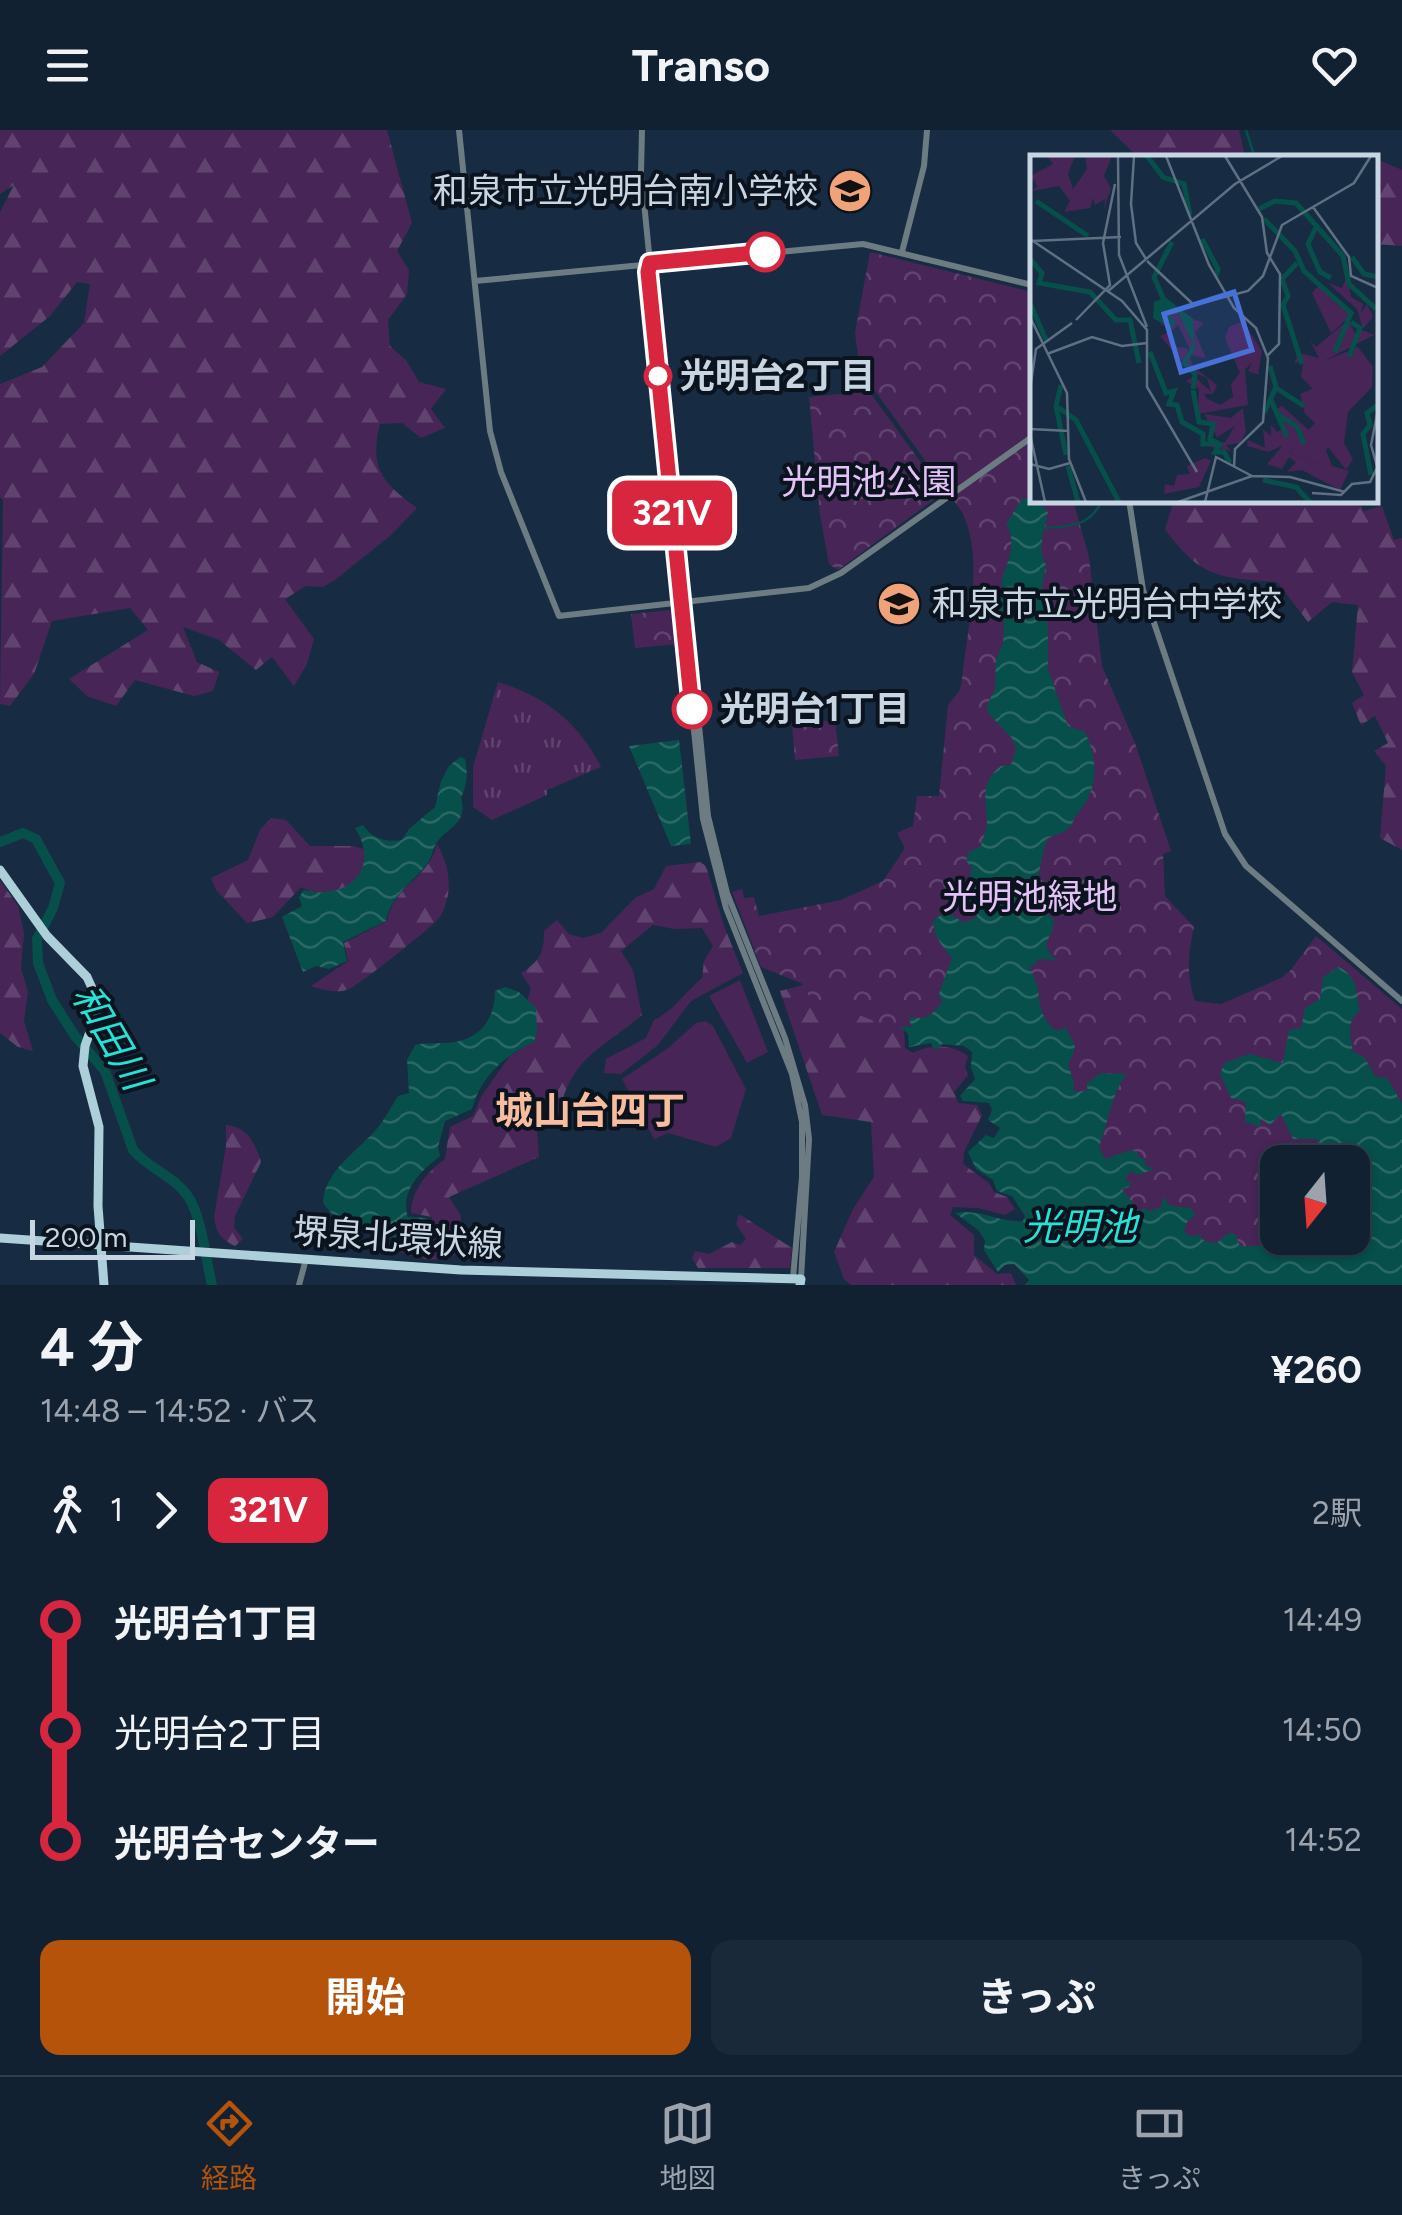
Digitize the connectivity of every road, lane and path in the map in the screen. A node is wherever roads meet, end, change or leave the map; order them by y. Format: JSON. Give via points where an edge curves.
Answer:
{"nodes":[{"id":1,"x":459,"y":130,"type":"edge"},
{"id":2,"x":642,"y":130,"type":"edge"},
{"id":3,"x":926,"y":130,"type":"edge"},
{"id":4,"x":902,"y":252,"type":"junction"},
{"id":5,"x":650,"y":263,"type":"junction"},
{"id":6,"x":474,"y":281,"type":"junction"},
{"id":7,"x":1030,"y":284,"type":"edge"},
{"id":8,"x":1030,"y":438,"type":"edge"},
{"id":9,"x":1129,"y":502,"type":"edge"},
{"id":10,"x":684,"y":602,"type":"junction"},
{"id":11,"x":0,"y":870,"type":"edge"},
{"id":12,"x":1402,"y":1000,"type":"edge"},
{"id":13,"x":0,"y":1238,"type":"edge"},
{"id":14,"x":103,"y":1245,"type":"junction"},
{"id":15,"x":306,"y":1259,"type":"junction"},
{"id":16,"x":796,"y":1282,"type":"edge"},
{"id":17,"x":104,"y":1285,"type":"edge"},
{"id":18,"x":299,"y":1285,"type":"edge"}],
"edges":[{"from":1,"to":6,"type":"street"},
{"from":2,"to":5,"type":"street"},
{"from":3,"to":4,"type":"street","via":[[927,151]]},
{"from":4,"to":5,"type":"street","via":[[838,244]]},
{"from":4,"to":7,"type":"street"},
{"from":5,"to":6,"type":"street"},
{"from":5,"to":10,"type":"street"},
{"from":6,"to":10,"type":"street","via":[[494,450],[559,616]]},
{"from":8,"to":10,"type":"street","via":[[840,574],[809,588]]},
{"from":9,"to":12,"type":"street","via":[[1144,590],[1225,834],[1246,866]]},
{"from":10,"to":16,"type":"street","via":[[711,856],[800,1108]]},
{"from":11,"to":14,"type":"main road","via":[[95,990],[98,1009],[83,1066],[99,1127]]},
{"from":13,"to":14,"type":"main road","name":"堺泉北環状線"},
{"from":14,"to":15,"type":"main road","name":"堺泉北環状線"},
{"from":14,"to":17,"type":"main road"},
{"from":15,"to":16,"type":"main road","name":"堺泉北環状線"},
{"from":15,"to":18,"type":"street"}]}
